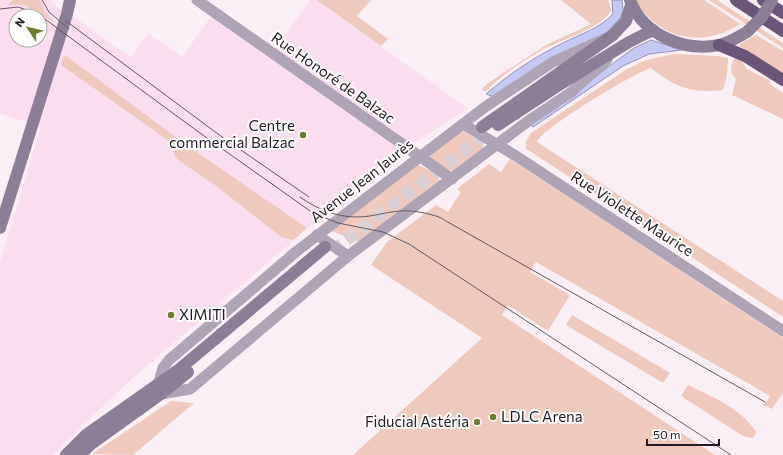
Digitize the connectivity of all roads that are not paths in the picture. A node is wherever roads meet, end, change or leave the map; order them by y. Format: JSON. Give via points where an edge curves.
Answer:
{"nodes":[{"id":1,"x":70,"y":0,"type":"edge"},
{"id":2,"x":197,"y":0,"type":"edge"},
{"id":3,"x":736,"y":0,"type":"edge"},
{"id":4,"x":763,"y":0,"type":"edge"},
{"id":5,"x":772,"y":0,"type":"edge"},
{"id":6,"x":630,"y":2,"type":"edge"},
{"id":7,"x":783,"y":13,"type":"edge"},
{"id":8,"x":653,"y":30,"type":"junction"},
{"id":9,"x":783,"y":31,"type":"edge"},
{"id":10,"x":613,"y":35,"type":"junction"},
{"id":11,"x":719,"y":45,"type":"junction"},
{"id":12,"x":617,"y":51,"type":"junction"},
{"id":13,"x":783,"y":80,"type":"edge"},
{"id":14,"x":463,"y":124,"type":"junction"},
{"id":15,"x":497,"y":144,"type":"junction"},
{"id":16,"x":418,"y":157,"type":"junction"},
{"id":17,"x":452,"y":179,"type":"junction"},
{"id":18,"x":0,"y":228,"type":"edge"},
{"id":19,"x":317,"y":236,"type":"junction"},
{"id":20,"x":329,"y":249,"type":"tunnel mouth"},
{"id":21,"x":348,"y":256,"type":"junction"},
{"id":22,"x":783,"y":331,"type":"edge"},
{"id":23,"x":160,"y":390,"type":"junction"},
{"id":24,"x":66,"y":455,"type":"edge"},
{"id":25,"x":80,"y":455,"type":"edge"}],
"edges":[{"from":1,"to":18,"type":"main road"},
{"from":2,"to":16,"type":"street","name":"Rue Honoré de Balzac"},
{"from":3,"to":9,"type":"highway"},
{"from":4,"to":7,"type":"highway"},
{"from":5,"to":11,"type":"main road","bridge":true,"via":[[762,17],[747,32]]},
{"from":6,"to":8,"type":"main road","via":[[641,19]]},
{"from":6,"to":10,"type":"main road","name":"Avenue Jean Jaurès","via":[[626,21]]},
{"from":8,"to":11,"type":"main road","via":[[668,40],[684,45]]},
{"from":8,"to":12,"type":"main road","name":"Avenue Jean Jaurès"},
{"from":10,"to":12,"type":"main road","name":"Avenue Jean Jaurès","via":[[486,129]]},
{"from":10,"to":14,"type":"street","name":"Avenue Jean Jaurès","via":[[553,62]]},
{"from":11,"to":13,"type":"highway","via":[[745,56]]},
{"from":12,"to":15,"type":"street","name":"Avenue Jean Jaurès","via":[[570,93]]},
{"from":14,"to":15,"type":"street","name":"Rue Violette Maurice"},
{"from":14,"to":16,"type":"street","name":"Avenue Jean Jaurès"},
{"from":15,"to":17,"type":"street","name":"Avenue Jean Jaurès"},
{"from":15,"to":22,"type":"street","name":"Rue Violette Maurice"},
{"from":16,"to":17,"type":"street","name":"Rue Honoré de Balzac"},
{"from":16,"to":19,"type":"street","name":"Avenue Jean Jaurès"},
{"from":17,"to":21,"type":"street","name":"Avenue Jean Jaurès"},
{"from":19,"to":21,"type":"street"},
{"from":19,"to":23,"type":"street","name":"Avenue Jean Jaurès","via":[[285,260],[170,360],[163,368]]},
{"from":20,"to":23,"type":"main road","name":"Avenue Jean Jaurès"},
{"from":21,"to":23,"type":"street","name":"Avenue Jean Jaurès","via":[[190,389]]},
{"from":23,"to":24,"type":"main road","name":"Avenue Jean Jaurès","via":[[86,435]]},
{"from":23,"to":25,"type":"main road","name":"Avenue Jean Jaurès"}]}
